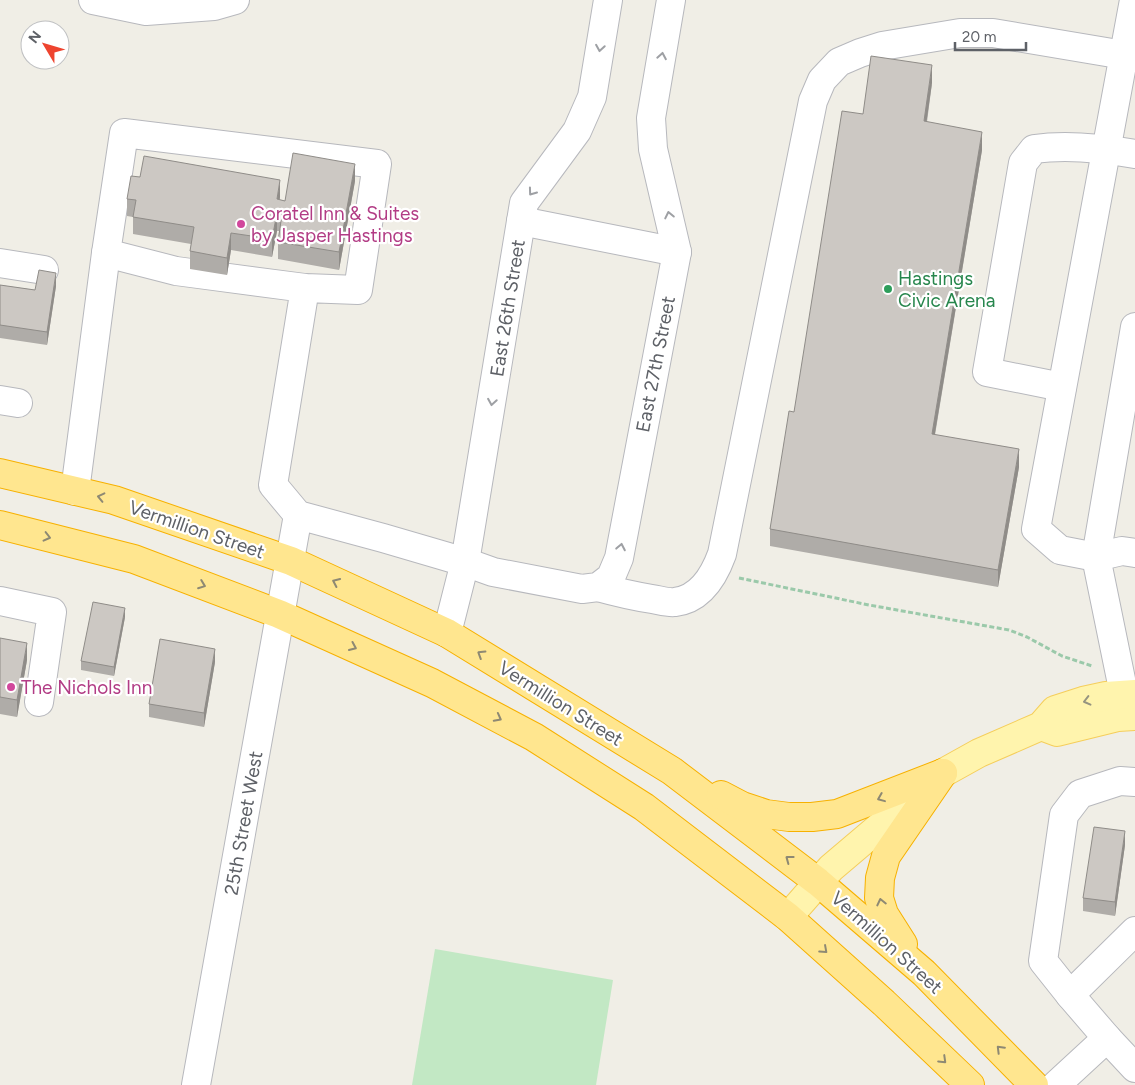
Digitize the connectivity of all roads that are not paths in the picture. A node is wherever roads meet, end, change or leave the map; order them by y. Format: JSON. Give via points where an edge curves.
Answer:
{"nodes":[{"id":1,"x":92,"y":0,"type":"edge"},
{"id":2,"x":235,"y":0,"type":"edge"},
{"id":3,"x":608,"y":0,"type":"edge"},
{"id":4,"x":671,"y":0,"type":"edge"},
{"id":5,"x":1134,"y":0,"type":"edge"},
{"id":6,"x":1124,"y":54,"type":"junction"},
{"id":7,"x":1106,"y":149,"type":"junction"},
{"id":8,"x":1135,"y":154,"type":"edge"},
{"id":9,"x":521,"y":221,"type":"junction"},
{"id":10,"x":106,"y":252,"type":"junction"},
{"id":11,"x":677,"y":252,"type":"junction"},
{"id":12,"x":0,"y":264,"type":"edge"},
{"id":13,"x":44,"y":270,"type":"edge"},
{"id":14,"x":306,"y":288,"type":"junction"},
{"id":15,"x":1135,"y":327,"type":"edge"},
{"id":16,"x":1062,"y":387,"type":"junction"},
{"id":17,"x":0,"y":473,"type":"edge"},
{"id":18,"x":74,"y":491,"type":"junction"},
{"id":19,"x":298,"y":515,"type":"junction"},
{"id":20,"x":0,"y":525,"type":"edge"},
{"id":21,"x":1135,"y":553,"type":"edge"},
{"id":22,"x":1096,"y":557,"type":"junction"},
{"id":23,"x":291,"y":561,"type":"junction"},
{"id":24,"x":465,"y":562,"type":"junction"},
{"id":25,"x":598,"y":587,"type":"junction"},
{"id":26,"x":0,"y":601,"type":"edge"},
{"id":27,"x":279,"y":614,"type":"junction"},
{"id":28,"x":447,"y":633,"type":"junction"},
{"id":29,"x":1128,"y":694,"type":"edge"},
{"id":30,"x":39,"y":702,"type":"dead end"},
{"id":31,"x":672,"y":771,"type":"junction"},
{"id":32,"x":943,"y":773,"type":"junction"},
{"id":33,"x":1135,"y":782,"type":"edge"},
{"id":34,"x":818,"y":882,"type":"junction"},
{"id":35,"x":788,"y":917,"type":"junction"},
{"id":36,"x":1135,"y":931,"type":"edge"},
{"id":37,"x":924,"y":973,"type":"junction"},
{"id":38,"x":1070,"y":995,"type":"junction"},
{"id":39,"x":1108,"y":1038,"type":"junction"},
{"id":40,"x":1135,"y":1068,"type":"edge"},
{"id":41,"x":196,"y":1085,"type":"edge"},
{"id":42,"x":970,"y":1085,"type":"edge"},
{"id":43,"x":1034,"y":1085,"type":"edge"},
{"id":44,"x":1056,"y":1085,"type":"edge"}],
"edges":[{"from":1,"to":2,"type":"street","via":[[146,11],[214,6]]},
{"from":3,"to":9,"type":"street","name":"East 26th Street","one_way":true,"via":[[592,97],[577,131],[524,203]]},
{"from":11,"to":4,"type":"street","name":"East 27th Street","one_way":true,"via":[[653,149],[651,118]]},
{"from":5,"to":6,"type":"street"},
{"from":6,"to":7,"type":"street"},
{"from":6,"to":25,"type":"street","via":[[993,33],[960,33],[882,46],[839,62],[822,80],[813,101],[724,545],[715,572],[704,587],[689,598],[674,602]]},
{"from":7,"to":8,"type":"street"},
{"from":7,"to":16,"type":"street"},
{"from":7,"to":16,"type":"street","via":[[1034,148],[1023,163],[987,372]]},
{"from":9,"to":11,"type":"street"},
{"from":9,"to":24,"type":"street","name":"East 26th Street","one_way":true},
{"from":10,"to":14,"type":"street","via":[[176,271]]},
{"from":10,"to":14,"type":"street","via":[[124,133],[377,164],[358,290]]},
{"from":10,"to":18,"type":"street"},
{"from":25,"to":11,"type":"street","name":"East 27th Street","one_way":true,"via":[[612,577],[618,558]]},
{"from":12,"to":13,"type":"street"},
{"from":14,"to":19,"type":"street","via":[[273,485]]},
{"from":15,"to":22,"type":"street"},
{"from":16,"to":22,"type":"street","via":[[1036,529],[1060,550]]},
{"from":17,"to":18,"type":"highway","name":"Vermillion Street"},
{"from":23,"to":18,"type":"highway","name":"Vermillion Street","one_way":true,"via":[[114,500]]},
{"from":19,"to":23,"type":"street","name":"25th Street West"},
{"from":19,"to":24,"type":"street"},
{"from":20,"to":27,"type":"highway","one_way":true,"via":[[134,559]]},
{"from":21,"to":22,"type":"street"},
{"from":22,"to":29,"type":"street"},
{"from":23,"to":27,"type":"street","name":"25th Street West"},
{"from":28,"to":23,"type":"highway","name":"Vermillion Street","one_way":true},
{"from":24,"to":25,"type":"street","via":[[493,572],[573,588]]},
{"from":24,"to":28,"type":"street","name":"East 26th Street"},
{"from":26,"to":30,"type":"street","via":[[52,612]]},
{"from":27,"to":35,"type":"highway","one_way":true,"via":[[432,683],[534,738],[644,807]]},
{"from":27,"to":41,"type":"street","name":"25th Street West"},
{"from":31,"to":28,"type":"highway","name":"Vermillion Street","one_way":true},
{"from":29,"to":32,"type":"main road","via":[[1084,701],[1056,710],[1041,726]]},
{"from":32,"to":31,"type":"highway","one_way":true,"via":[[837,814],[789,817],[742,806]]},
{"from":34,"to":31,"type":"highway","name":"Vermillion Street","one_way":true},
{"from":32,"to":34,"type":"main road"},
{"from":37,"to":32,"type":"highway","one_way":true,"via":[[896,936],[878,898],[886,856]]},
{"from":33,"to":38,"type":"street","via":[[1120,781],[1080,794],[1064,815],[1043,961]]},
{"from":34,"to":35,"type":"main road"},
{"from":34,"to":37,"type":"highway","name":"Vermillion Street"},
{"from":35,"to":42,"type":"highway","one_way":true},
{"from":36,"to":38,"type":"street"},
{"from":43,"to":37,"type":"highway","name":"Vermillion Street","one_way":true},
{"from":38,"to":39,"type":"street"},
{"from":39,"to":40,"type":"street"},
{"from":39,"to":44,"type":"street"}]}
